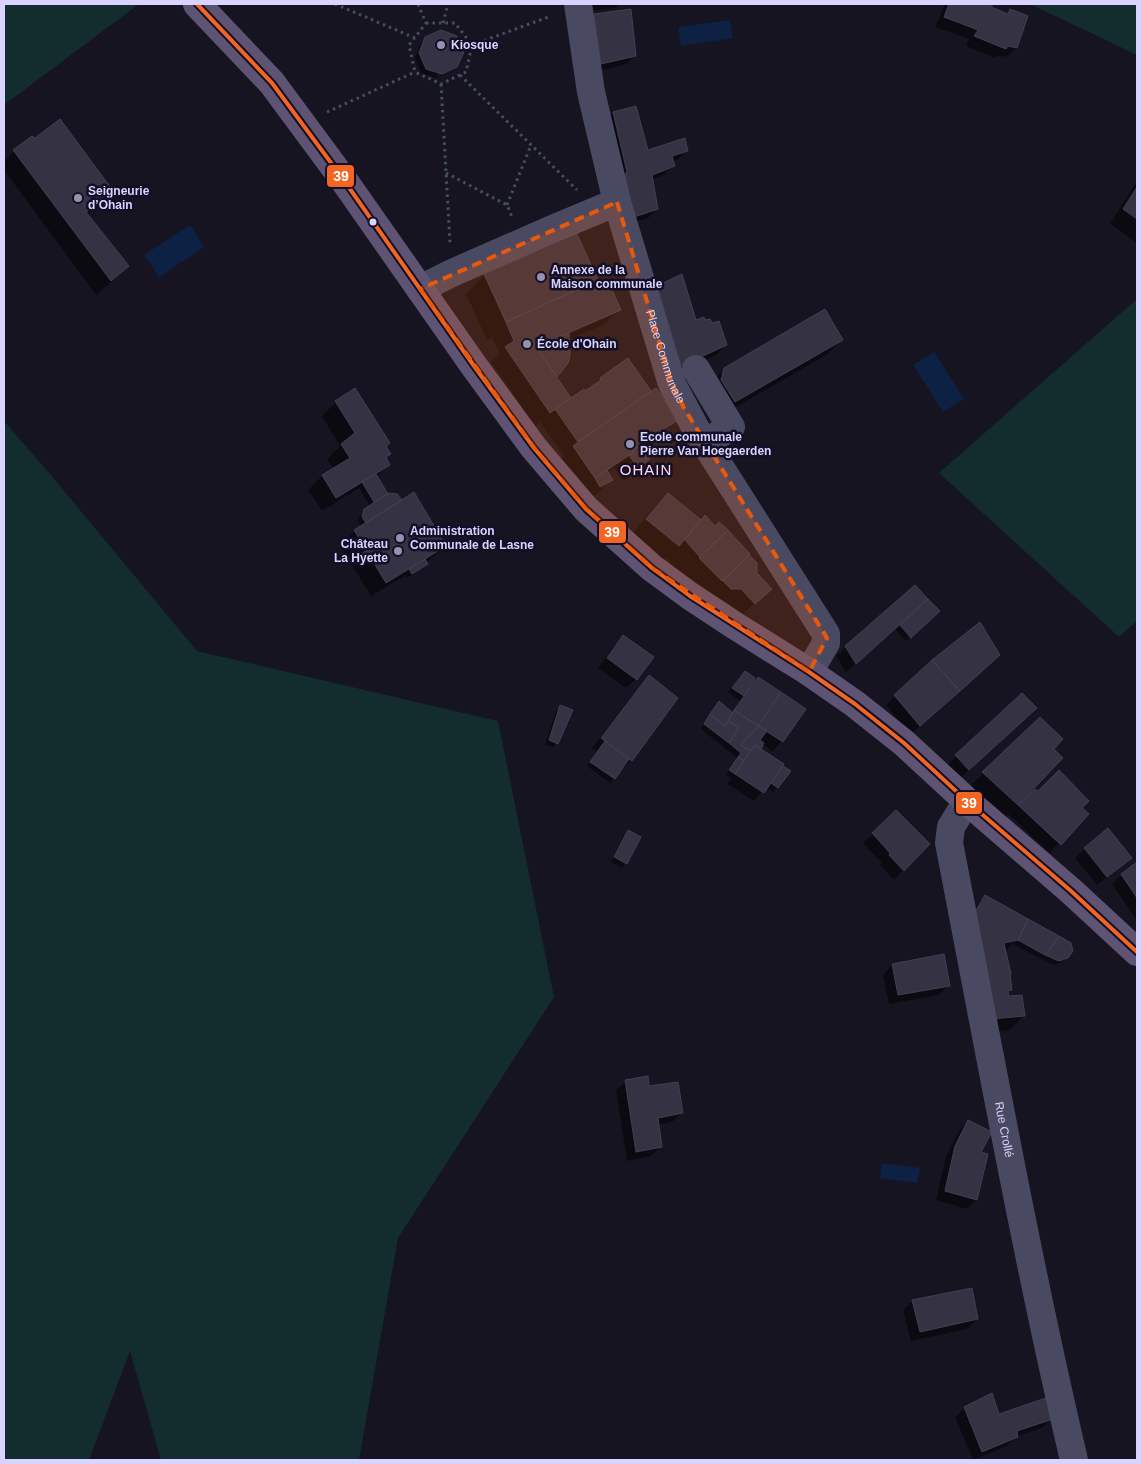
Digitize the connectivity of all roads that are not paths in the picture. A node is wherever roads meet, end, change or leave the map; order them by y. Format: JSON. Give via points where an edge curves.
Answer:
{"nodes":[{"id":1,"x":197,"y":4,"type":"edge"},
{"id":2,"x":578,"y":5,"type":"edge"},
{"id":3,"x":607,"y":206,"type":"junction"},
{"id":4,"x":420,"y":289,"type":"junction"},
{"id":5,"x":696,"y":369,"type":"dead end"},
{"id":6,"x":705,"y":444,"type":"junction"},
{"id":7,"x":809,"y":672,"type":"junction"},
{"id":8,"x":969,"y":803,"type":"junction"},
{"id":9,"x":1137,"y":952,"type":"edge"},
{"id":10,"x":1074,"y":1460,"type":"edge"}],
"edges":[{"from":1,"to":4,"type":"main road","via":[[272,83]]},
{"from":2,"to":3,"type":"street","name":"Place Communale"},
{"from":3,"to":4,"type":"street"},
{"from":3,"to":6,"type":"street","name":"Place Communale","via":[[633,254],[672,384]]},
{"from":4,"to":7,"type":"main road","via":[[519,428],[586,509],[652,568],[690,596]]},
{"from":5,"to":6,"type":"street","via":[[731,427]]},
{"from":6,"to":7,"type":"street","name":"Place Communale","via":[[826,634],[826,643]]},
{"from":7,"to":8,"type":"main road","via":[[904,743]]},
{"from":8,"to":9,"type":"main road"},
{"from":8,"to":10,"type":"street","name":"Rue Crollé","via":[[951,827],[949,843],[1023,1228]]}]}
